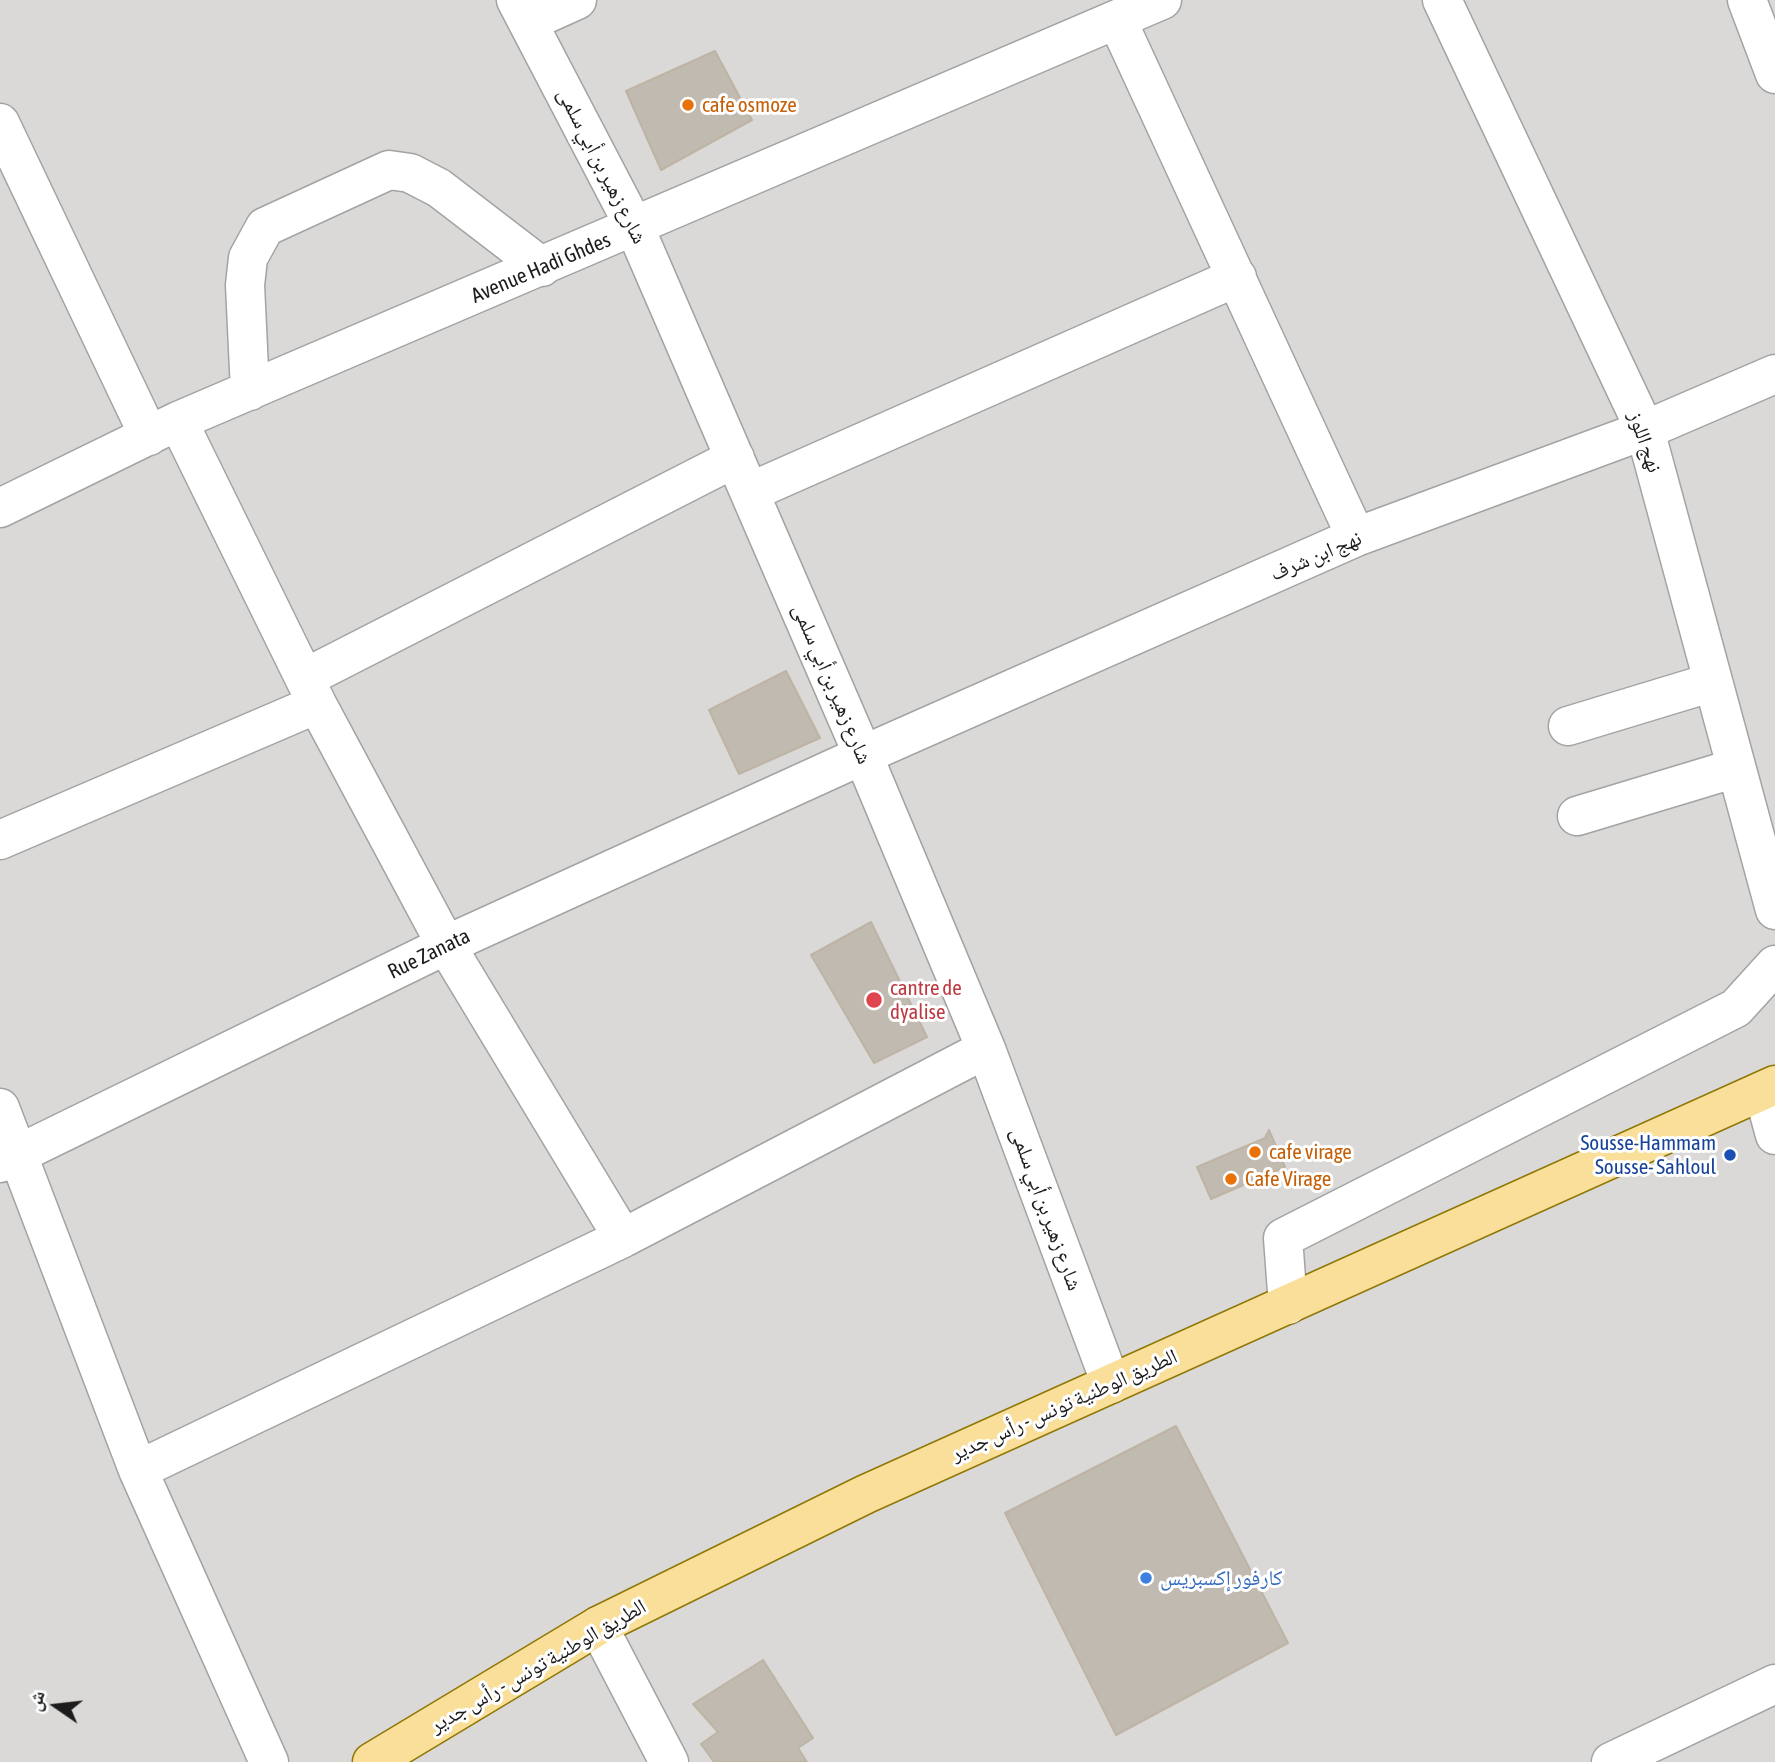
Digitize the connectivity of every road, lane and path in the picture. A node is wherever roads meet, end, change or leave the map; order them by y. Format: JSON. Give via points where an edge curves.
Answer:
{"nodes":[{"id":1,"x":577,"y":0,"type":"edge"},
{"id":2,"x":1162,"y":0,"type":"edge"},
{"id":3,"x":1442,"y":0,"type":"edge"},
{"id":4,"x":1747,"y":0,"type":"edge"},
{"id":5,"x":522,"y":11,"type":"edge"},
{"id":6,"x":1117,"y":20,"type":"junction"},
{"id":7,"x":1775,"y":74,"type":"edge"},
{"id":8,"x":5,"y":147,"type":"edge"},
{"id":9,"x":635,"y":228,"type":"junction"},
{"id":10,"x":542,"y":268,"type":"junction"},
{"id":11,"x":1237,"y":277,"type":"junction"},
{"id":12,"x":1775,"y":374,"type":"edge"},
{"id":13,"x":250,"y":391,"type":"junction"},
{"id":14,"x":164,"y":429,"type":"junction"},
{"id":15,"x":1645,"y":430,"type":"junction"},
{"id":16,"x":743,"y":475,"type":"junction"},
{"id":17,"x":0,"y":508,"type":"edge"},
{"id":18,"x":1356,"y":537,"type":"junction"},
{"id":19,"x":1713,"y":682,"type":"junction"},
{"id":20,"x":311,"y":691,"type":"junction"},
{"id":21,"x":1568,"y":726,"type":"dead end"},
{"id":22,"x":863,"y":755,"type":"junction"},
{"id":23,"x":1736,"y":768,"type":"junction"},
{"id":24,"x":1577,"y":816,"type":"dead end"},
{"id":25,"x":0,"y":840,"type":"edge"},
{"id":26,"x":1775,"y":911,"type":"edge"},
{"id":27,"x":446,"y":945,"type":"junction"},
{"id":28,"x":1775,"y":965,"type":"edge"},
{"id":29,"x":986,"y":1049,"type":"junction"},
{"id":30,"x":1769,"y":1088,"type":"edge"},
{"id":31,"x":0,"y":1108,"type":"edge"},
{"id":32,"x":1775,"y":1135,"type":"edge"},
{"id":33,"x":9,"y":1158,"type":"edge"},
{"id":34,"x":623,"y":1238,"type":"junction"},
{"id":35,"x":1288,"y":1304,"type":"junction"},
{"id":36,"x":1111,"y":1384,"type":"junction"},
{"id":37,"x":138,"y":1470,"type":"junction"},
{"id":38,"x":598,"y":1626,"type":"junction"},
{"id":39,"x":1775,"y":1684,"type":"edge"},
{"id":40,"x":269,"y":1762,"type":"edge"},
{"id":41,"x":372,"y":1762,"type":"edge"},
{"id":42,"x":669,"y":1762,"type":"edge"},
{"id":43,"x":1611,"y":1762,"type":"edge"}],
"edges":[{"from":1,"to":5,"type":"street"},
{"from":2,"to":6,"type":"street","name":"Avenue Hadi Ghdes"},
{"from":3,"to":15,"type":"street","name":"نهج اللوز"},
{"from":4,"to":7,"type":"street"},
{"from":5,"to":9,"type":"street","name":"شارع زهير بن أبي سلمى"},
{"from":6,"to":9,"type":"street","name":"Avenue Hadi Ghdes"},
{"from":6,"to":11,"type":"street"},
{"from":8,"to":14,"type":"street"},
{"from":9,"to":10,"type":"street","name":"Avenue Hadi Ghdes"},
{"from":9,"to":16,"type":"street","name":"شارع زهير بن أبي سلمى"},
{"from":10,"to":13,"type":"street","name":"Avenue Hadi Ghdes"},
{"from":10,"to":13,"type":"street","via":[[439,188],[410,173],[389,170],[265,227],[248,258],[245,285]]},
{"from":11,"to":16,"type":"street"},
{"from":11,"to":18,"type":"street"},
{"from":12,"to":15,"type":"street","name":"نهج ابن شرف"},
{"from":13,"to":14,"type":"street","name":"Avenue Hadi Ghdes"},
{"from":14,"to":17,"type":"street","name":"Avenue Hadi Ghdes"},
{"from":14,"to":20,"type":"street"},
{"from":15,"to":18,"type":"street","name":"نهج ابن شرف"},
{"from":15,"to":19,"type":"street","name":"نهج اللوز"},
{"from":16,"to":20,"type":"street"},
{"from":16,"to":22,"type":"street","name":"شارع زهير بن أبي سلمى"},
{"from":18,"to":22,"type":"street","name":"نهج ابن شرف"},
{"from":19,"to":21,"type":"street"},
{"from":19,"to":23,"type":"street","name":"نهج اللوز"},
{"from":20,"to":25,"type":"street"},
{"from":20,"to":27,"type":"street"},
{"from":22,"to":27,"type":"street","name":"Rue Zanata"},
{"from":22,"to":29,"type":"street","name":"شارع زهير بن أبي سلمى"},
{"from":23,"to":24,"type":"street"},
{"from":23,"to":26,"type":"street","name":"نهج اللوز"},
{"from":27,"to":33,"type":"street","name":"Rue Zanata"},
{"from":27,"to":34,"type":"street"},
{"from":28,"to":35,"type":"street","via":[[1737,1008],[1283,1238]]},
{"from":29,"to":34,"type":"street"},
{"from":29,"to":36,"type":"street","name":"شارع زهير بن أبي سلمى"},
{"from":30,"to":32,"type":"street"},
{"from":30,"to":35,"type":"main road","name":"الطريق الوطنية تونس - رأس جدير"},
{"from":31,"to":33,"type":"street"},
{"from":33,"to":37,"type":"street"},
{"from":34,"to":37,"type":"street"},
{"from":35,"to":36,"type":"main road","name":"الطريق الوطنية تونس - رأس جدير"},
{"from":36,"to":38,"type":"main road","name":"الطريق الوطنية تونس - رأس جدير","via":[[866,1494]]},
{"from":37,"to":40,"type":"street"},
{"from":38,"to":41,"type":"main road","name":"الطريق الوطنية تونس - رأس جدير"},
{"from":38,"to":42,"type":"street"},
{"from":39,"to":43,"type":"street"}]}
